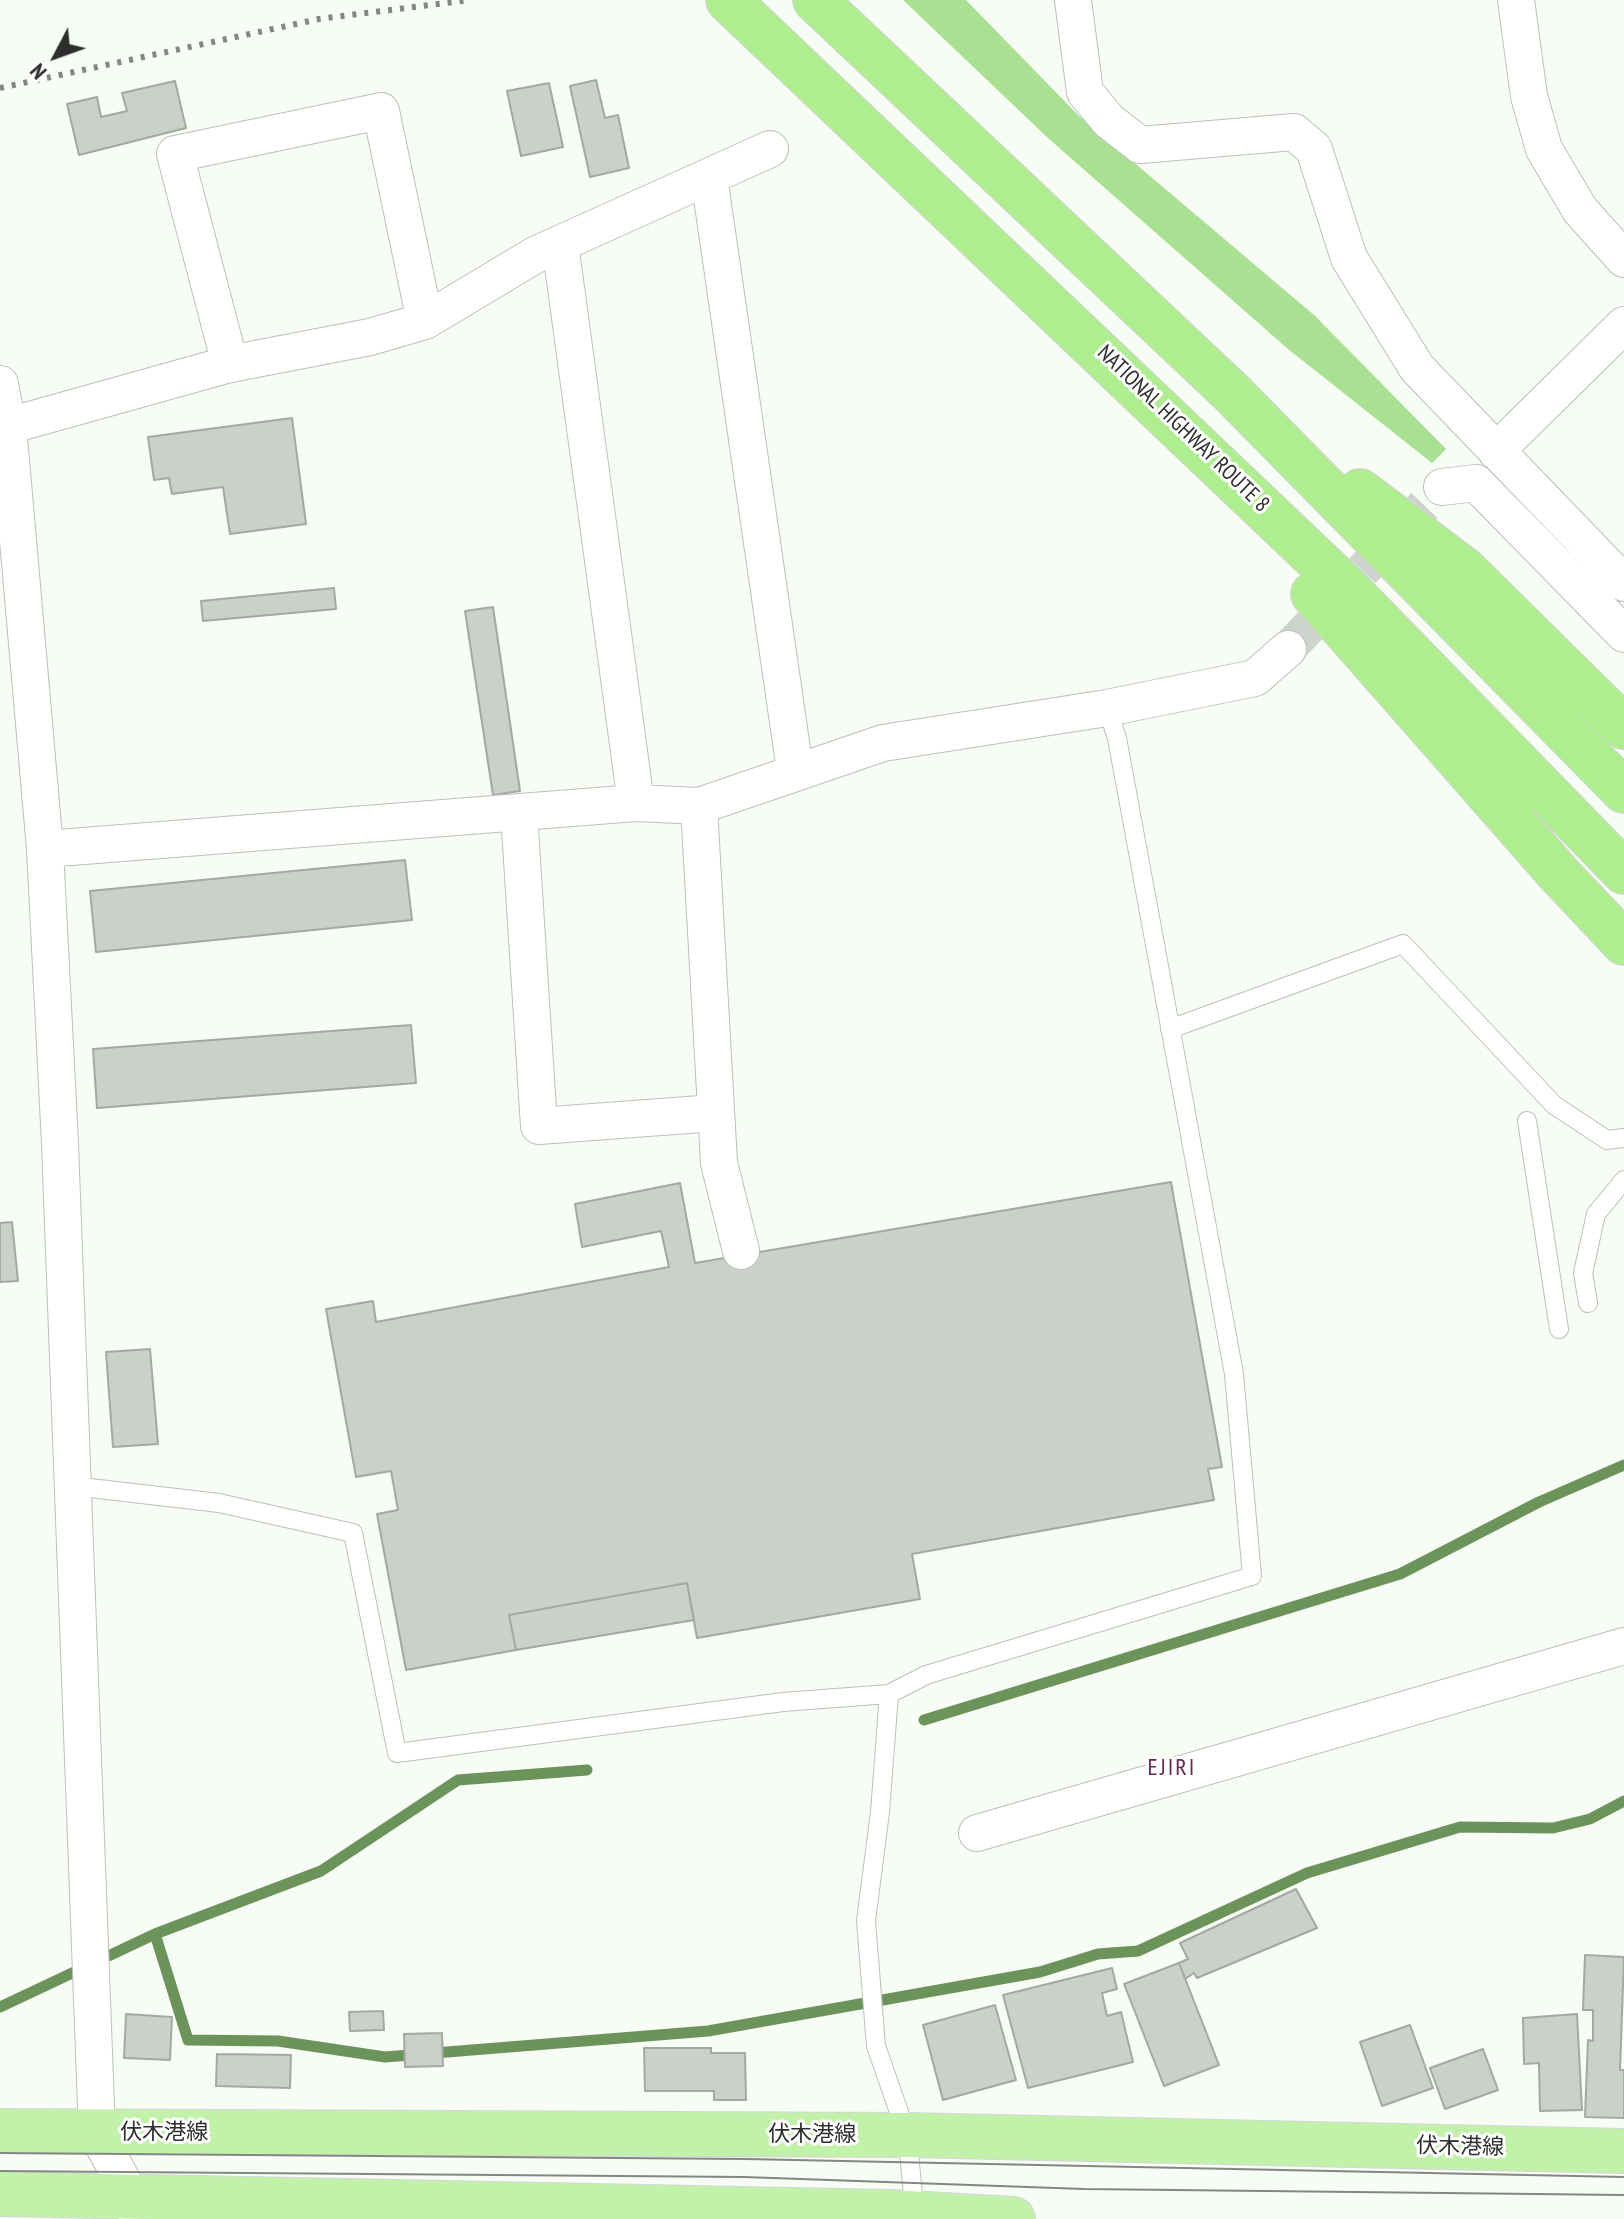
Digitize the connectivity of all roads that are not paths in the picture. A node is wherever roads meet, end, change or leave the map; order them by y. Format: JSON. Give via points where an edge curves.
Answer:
{"nodes":[{"id":1,"x":728,"y":0,"type":"edge"},
{"id":2,"x":815,"y":0,"type":"edge"},
{"id":3,"x":1073,"y":0,"type":"edge"},
{"id":4,"x":1516,"y":0,"type":"edge"},
{"id":5,"x":770,"y":149,"type":"dead end"},
{"id":6,"x":709,"y":177,"type":"junction"},
{"id":7,"x":560,"y":244,"type":"junction"},
{"id":8,"x":1624,"y":259,"type":"edge"},
{"id":9,"x":425,"y":321,"type":"junction"},
{"id":10,"x":1624,"y":325,"type":"edge"},
{"id":11,"x":1110,"y":359,"type":"junction"},
{"id":12,"x":230,"y":364,"type":"junction"},
{"id":13,"x":0,"y":384,"type":"edge"},
{"id":14,"x":1231,"y":392,"type":"junction"},
{"id":15,"x":8,"y":426,"type":"junction"},
{"id":16,"x":1496,"y":451,"type":"junction"},
{"id":17,"x":1442,"y":487,"type":"dead end"},
{"id":18,"x":1624,"y":583,"type":"edge"},
{"id":19,"x":1624,"y":634,"type":"edge"},
{"id":20,"x":1288,"y":649,"type":"tunnel mouth"},
{"id":21,"x":1107,"y":708,"type":"junction"},
{"id":22,"x":1624,"y":727,"type":"edge"},
{"id":23,"x":795,"y":770,"type":"junction"},
{"id":24,"x":1624,"y":791,"type":"edge"},
{"id":25,"x":636,"y":803,"type":"junction"},
{"id":26,"x":699,"y":806,"type":"junction"},
{"id":27,"x":519,"y":813,"type":"junction"},
{"id":28,"x":45,"y":849,"type":"junction"},
{"id":29,"x":1624,"y":872,"type":"edge"},
{"id":30,"x":1624,"y":943,"type":"edge"},
{"id":31,"x":1170,"y":1029,"type":"junction"},
{"id":32,"x":715,"y":1113,"type":"junction"},
{"id":33,"x":1527,"y":1121,"type":"dead end"},
{"id":34,"x":1624,"y":1138,"type":"edge"},
{"id":35,"x":1624,"y":1180,"type":"edge"},
{"id":36,"x":741,"y":1251,"type":"dead end"},
{"id":37,"x":1588,"y":1303,"type":"dead end"},
{"id":38,"x":1559,"y":1329,"type":"dead end"},
{"id":39,"x":73,"y":1486,"type":"junction"},
{"id":40,"x":1624,"y":1646,"type":"edge"},
{"id":41,"x":889,"y":1694,"type":"junction"},
{"id":42,"x":977,"y":1833,"type":"dead end"},
{"id":43,"x":0,"y":2131,"type":"edge"},
{"id":44,"x":97,"y":2133,"type":"junction"},
{"id":45,"x":907,"y":2135,"type":"junction"},
{"id":46,"x":1624,"y":2151,"type":"edge"},
{"id":47,"x":0,"y":2194,"type":"edge"},
{"id":48,"x":134,"y":2209,"type":"edge"},
{"id":49,"x":531,"y":2212,"type":"edge"},
{"id":50,"x":915,"y":2213,"type":"junction"},
{"id":51,"x":1013,"y":2219,"type":"edge"}],
"edges":[{"from":1,"to":11,"type":"highway","name":"NATIONAL HIGHWAY ROUTE 8"},
{"from":2,"to":14,"type":"highway"},
{"from":3,"to":16,"type":"street","via":[[1085,92],[1109,121],[1140,145],[1294,132],[1314,149],[1349,258],[1417,368]]},
{"from":4,"to":8,"type":"street","via":[[1529,96],[1544,149],[1580,210]]},
{"from":5,"to":6,"type":"street"},
{"from":6,"to":7,"type":"street"},
{"from":6,"to":23,"type":"street"},
{"from":7,"to":9,"type":"street"},
{"from":7,"to":25,"type":"street"},
{"from":9,"to":12,"type":"street"},
{"from":9,"to":12,"type":"street","via":[[381,111],[175,154]]},
{"from":10,"to":16,"type":"street"},
{"from":11,"to":29,"type":"highway","name":"NATIONAL HIGHWAY ROUTE 8","via":[[1350,591]]},
{"from":11,"to":30,"type":"highway","via":[[1236,511]]},
{"from":12,"to":15,"type":"street"},
{"from":13,"to":15,"type":"street"},
{"from":14,"to":22,"type":"highway","via":[[1465,570]]},
{"from":14,"to":24,"type":"highway"},
{"from":15,"to":28,"type":"street"},
{"from":16,"to":18,"type":"street"},
{"from":17,"to":19,"type":"street","via":[[1476,483]]},
{"from":20,"to":21,"type":"street","via":[[1255,678]]},
{"from":21,"to":23,"type":"street","via":[[883,743]]},
{"from":21,"to":31,"type":"lane","via":[[1117,738]]},
{"from":23,"to":26,"type":"street"},
{"from":25,"to":26,"type":"street"},
{"from":25,"to":27,"type":"street"},
{"from":26,"to":32,"type":"street"},
{"from":27,"to":28,"type":"street"},
{"from":27,"to":32,"type":"street","via":[[539,1126]]},
{"from":28,"to":39,"type":"street"},
{"from":31,"to":34,"type":"lane","via":[[1403,944],[1554,1105],[1607,1140]]},
{"from":31,"to":41,"type":"lane","via":[[1234,1374],[1252,1576],[926,1675]]},
{"from":32,"to":36,"type":"street","via":[[719,1163]]},
{"from":33,"to":38,"type":"lane"},
{"from":35,"to":37,"type":"lane","via":[[1596,1214],[1583,1273]]},
{"from":39,"to":41,"type":"lane","via":[[219,1503],[353,1533],[397,1753],[783,1702]]},
{"from":39,"to":44,"type":"street"},
{"from":40,"to":42,"type":"street"},
{"from":41,"to":45,"type":"lane","via":[[866,1921],[876,2046]]},
{"from":43,"to":44,"type":"main road","name":"伏木港線"},
{"from":44,"to":45,"type":"main road","name":"伏木港線"},
{"from":44,"to":48,"type":"street"},
{"from":45,"to":46,"type":"main road","name":"伏木港線"},
{"from":45,"to":50,"type":"lane"},
{"from":47,"to":48,"type":"main road"},
{"from":48,"to":49,"type":"main road"},
{"from":49,"to":50,"type":"main road"},
{"from":50,"to":51,"type":"main road"}]}
